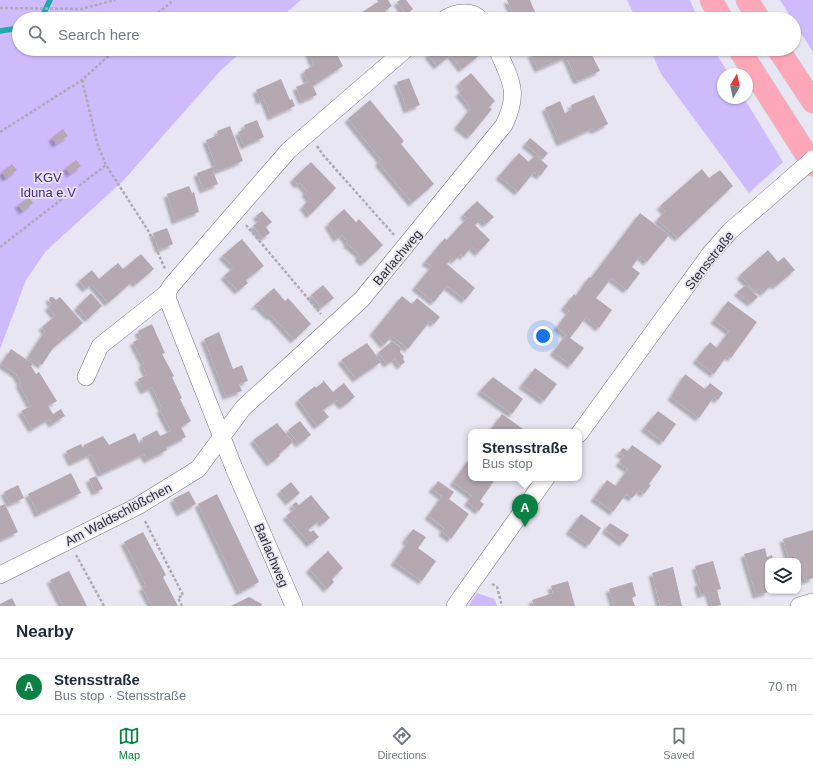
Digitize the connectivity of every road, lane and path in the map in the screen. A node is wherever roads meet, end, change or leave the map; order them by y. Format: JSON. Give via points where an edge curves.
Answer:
{"nodes":[{"id":1,"x":115,"y":0,"type":"edge"},
{"id":2,"x":174,"y":0,"type":"edge"},
{"id":3,"x":711,"y":0,"type":"edge"},
{"id":4,"x":747,"y":0,"type":"edge"},
{"id":5,"x":0,"y":8,"type":"edge"},
{"id":6,"x":159,"y":12,"type":"edge"},
{"id":7,"x":718,"y":12,"type":"edge"},
{"id":8,"x":754,"y":12,"type":"edge"},
{"id":9,"x":108,"y":56,"type":"edge"},
{"id":10,"x":398,"y":56,"type":"edge"},
{"id":11,"x":499,"y":56,"type":"edge"},
{"id":12,"x":744,"y":56,"type":"edge"},
{"id":13,"x":783,"y":56,"type":"edge"},
{"id":14,"x":82,"y":80,"type":"junction"},
{"id":15,"x":813,"y":102,"type":"edge"},
{"id":16,"x":0,"y":132,"type":"edge"},
{"id":17,"x":309,"y":134,"type":"junction"},
{"id":18,"x":812,"y":162,"type":"edge"},
{"id":19,"x":106,"y":165,"type":"junction"},
{"id":20,"x":236,"y":212,"type":"junction"},
{"id":21,"x":405,"y":247,"type":"junction"},
{"id":22,"x":0,"y":248,"type":"edge"},
{"id":23,"x":169,"y":290,"type":"junction"},
{"id":24,"x":332,"y":327,"type":"junction"},
{"id":25,"x":86,"y":377,"type":"dead end"},
{"id":26,"x":582,"y":430,"type":"edge"},
{"id":27,"x":223,"y":437,"type":"junction"},
{"id":28,"x":544,"y":481,"type":"edge"},
{"id":29,"x":138,"y":506,"type":"junction"},
{"id":30,"x":68,"y":541,"type":"junction"},
{"id":31,"x":478,"y":573,"type":"junction"},
{"id":32,"x":0,"y":575,"type":"edge"},
{"id":33,"x":813,"y":602,"type":"edge"},
{"id":34,"x":104,"y":606,"type":"edge"},
{"id":35,"x":182,"y":606,"type":"edge"},
{"id":36,"x":294,"y":606,"type":"edge"},
{"id":37,"x":455,"y":606,"type":"edge"},
{"id":38,"x":502,"y":606,"type":"edge"},
{"id":39,"x":799,"y":606,"type":"edge"}],
"edges":[{"from":1,"to":5,"type":"path","via":[[82,9]]},
{"from":2,"to":6,"type":"path"},
{"from":3,"to":7,"type":"highway"},
{"from":4,"to":8,"type":"highway"},
{"from":9,"to":14,"type":"path"},
{"from":10,"to":17,"type":"street"},
{"from":11,"to":21,"type":"street","name":"Barlachweg","via":[[512,85],[514,97],[510,114],[504,126]]},
{"from":12,"to":18,"type":"highway"},
{"from":13,"to":15,"type":"highway"},
{"from":14,"to":16,"type":"path"},
{"from":14,"to":19,"type":"path","via":[[91,125]]},
{"from":17,"to":20,"type":"street","via":[[289,150]]},
{"from":17,"to":21,"type":"path","via":[[324,156]]},
{"from":18,"to":26,"type":"street","name":"Stensstraße","bridge":true,"via":[[730,231],[710,254]]},
{"from":19,"to":22,"type":"path"},
{"from":19,"to":23,"type":"path","via":[[149,232]]},
{"from":20,"to":23,"type":"street"},
{"from":20,"to":24,"type":"path"},
{"from":21,"to":24,"type":"street","name":"Barlachweg","via":[[362,299]]},
{"from":23,"to":25,"type":"street","via":[[100,346]]},
{"from":23,"to":27,"type":"street","name":"Barlachweg","via":[[168,300]]},
{"from":24,"to":27,"type":"street","name":"Barlachweg","via":[[243,408]]},
{"from":27,"to":29,"type":"street","name":"Am Waldschlößchen","via":[[198,469]]},
{"from":27,"to":36,"type":"street","name":"Barlachweg"},
{"from":28,"to":31,"type":"street"},
{"from":29,"to":30,"type":"street","name":"Am Waldschlößchen"},
{"from":29,"to":35,"type":"path","via":[[183,595],[178,598]]},
{"from":30,"to":32,"type":"street","name":"Am Waldschlößchen"},
{"from":30,"to":34,"type":"path"},
{"from":31,"to":37,"type":"street"},
{"from":31,"to":38,"type":"path","via":[[497,587]]},
{"from":33,"to":39,"type":"street"}]}
